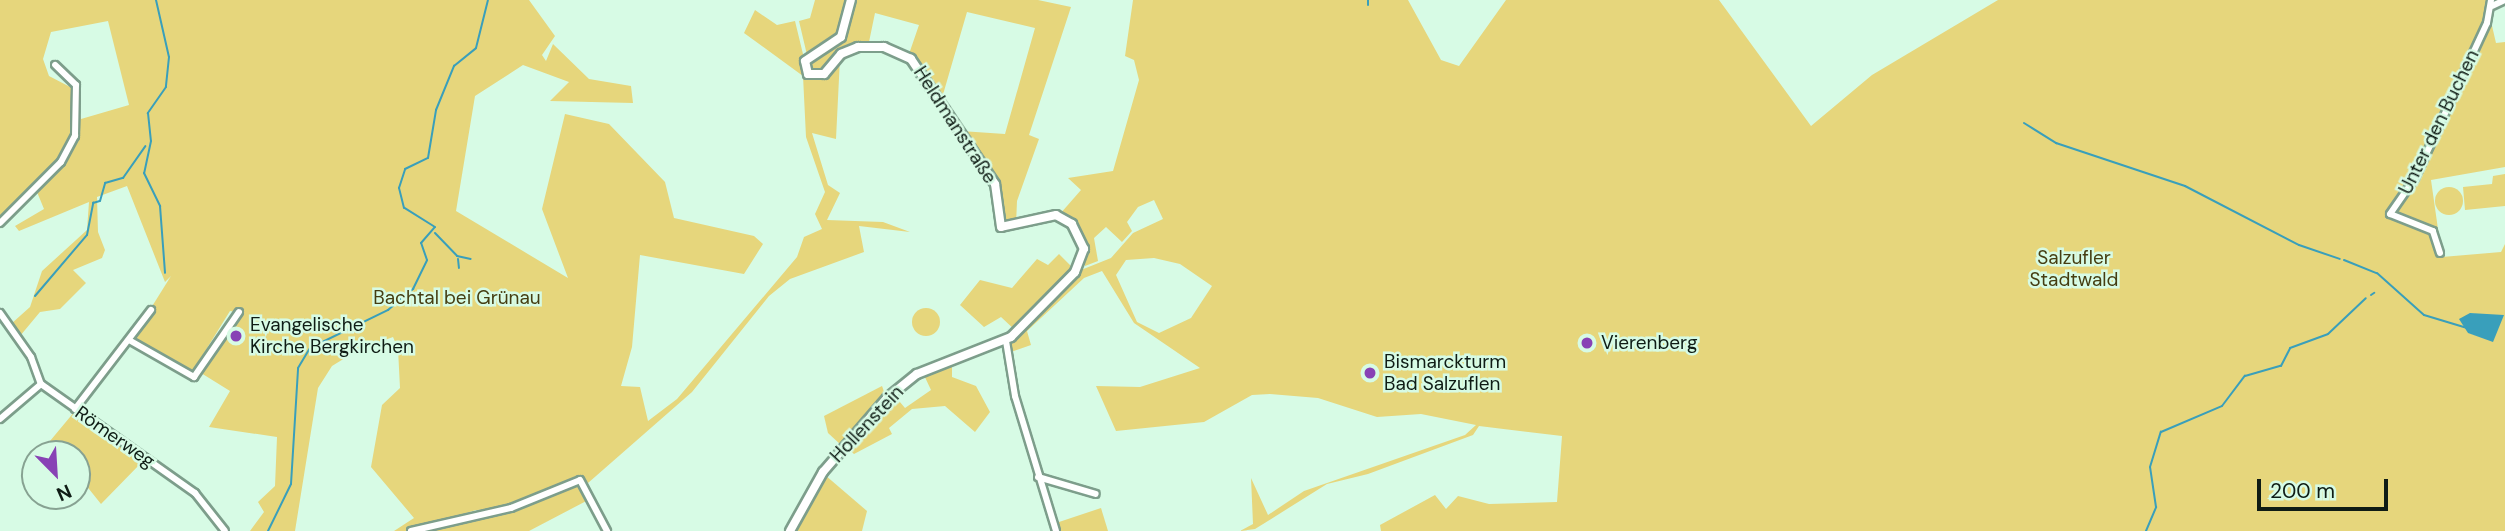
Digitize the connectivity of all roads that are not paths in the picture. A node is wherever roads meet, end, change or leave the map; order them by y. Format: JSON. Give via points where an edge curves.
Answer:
{"nodes":[{"id":1,"x":852,"y":0,"type":"edge"},
{"id":2,"x":2505,"y":0,"type":"edge"},
{"id":3,"x":2491,"y":3,"type":"edge"},
{"id":4,"x":55,"y":65,"type":"dead end"},
{"id":5,"x":0,"y":223,"type":"edge"},
{"id":6,"x":2440,"y":253,"type":"dead end"},
{"id":7,"x":151,"y":310,"type":"dead end"},
{"id":8,"x":239,"y":312,"type":"dead end"},
{"id":9,"x":0,"y":313,"type":"edge"},
{"id":10,"x":129,"y":340,"type":"junction"},
{"id":11,"x":1006,"y":341,"type":"junction"},
{"id":12,"x":41,"y":384,"type":"junction"},
{"id":13,"x":75,"y":409,"type":"junction"},
{"id":14,"x":0,"y":419,"type":"edge"},
{"id":15,"x":1038,"y":477,"type":"junction"},
{"id":16,"x":1096,"y":494,"type":"dead end"},
{"id":17,"x":225,"y":531,"type":"edge"},
{"id":18,"x":411,"y":531,"type":"edge"},
{"id":19,"x":607,"y":531,"type":"edge"},
{"id":20,"x":790,"y":531,"type":"edge"},
{"id":21,"x":1056,"y":531,"type":"edge"}],
"edges":[{"from":1,"to":11,"type":"main road","name":"Heldmanstraße","via":[[841,37],[809,57],[808,74],[824,74],[841,54],[858,47],[904,54],[927,77],[995,184],[1001,227],[1011,229],[1049,213],[1079,234],[1083,258]]},
{"from":2,"to":3,"type":"street"},
{"from":3,"to":6,"type":"street","name":"Unter den Buchen","via":[[2415,178],[2390,214],[2433,231]]},
{"from":4,"to":5,"type":"street","via":[[76,85],[75,136],[61,162]]},
{"from":7,"to":10,"type":"street"},
{"from":8,"to":10,"type":"street","via":[[194,377]]},
{"from":9,"to":12,"type":"street","via":[[32,357]]},
{"from":10,"to":13,"type":"street"},
{"from":11,"to":15,"type":"street"},
{"from":11,"to":20,"type":"main road","name":"Hollenstein","via":[[968,350],[902,384],[823,472]]},
{"from":12,"to":13,"type":"street","name":"Römerweg"},
{"from":12,"to":14,"type":"street"},
{"from":13,"to":17,"type":"street","name":"Römerweg","via":[[195,493]]},
{"from":15,"to":16,"type":"street"},
{"from":15,"to":21,"type":"street"},
{"from":18,"to":19,"type":"street","via":[[510,508],[580,480]]}]}
